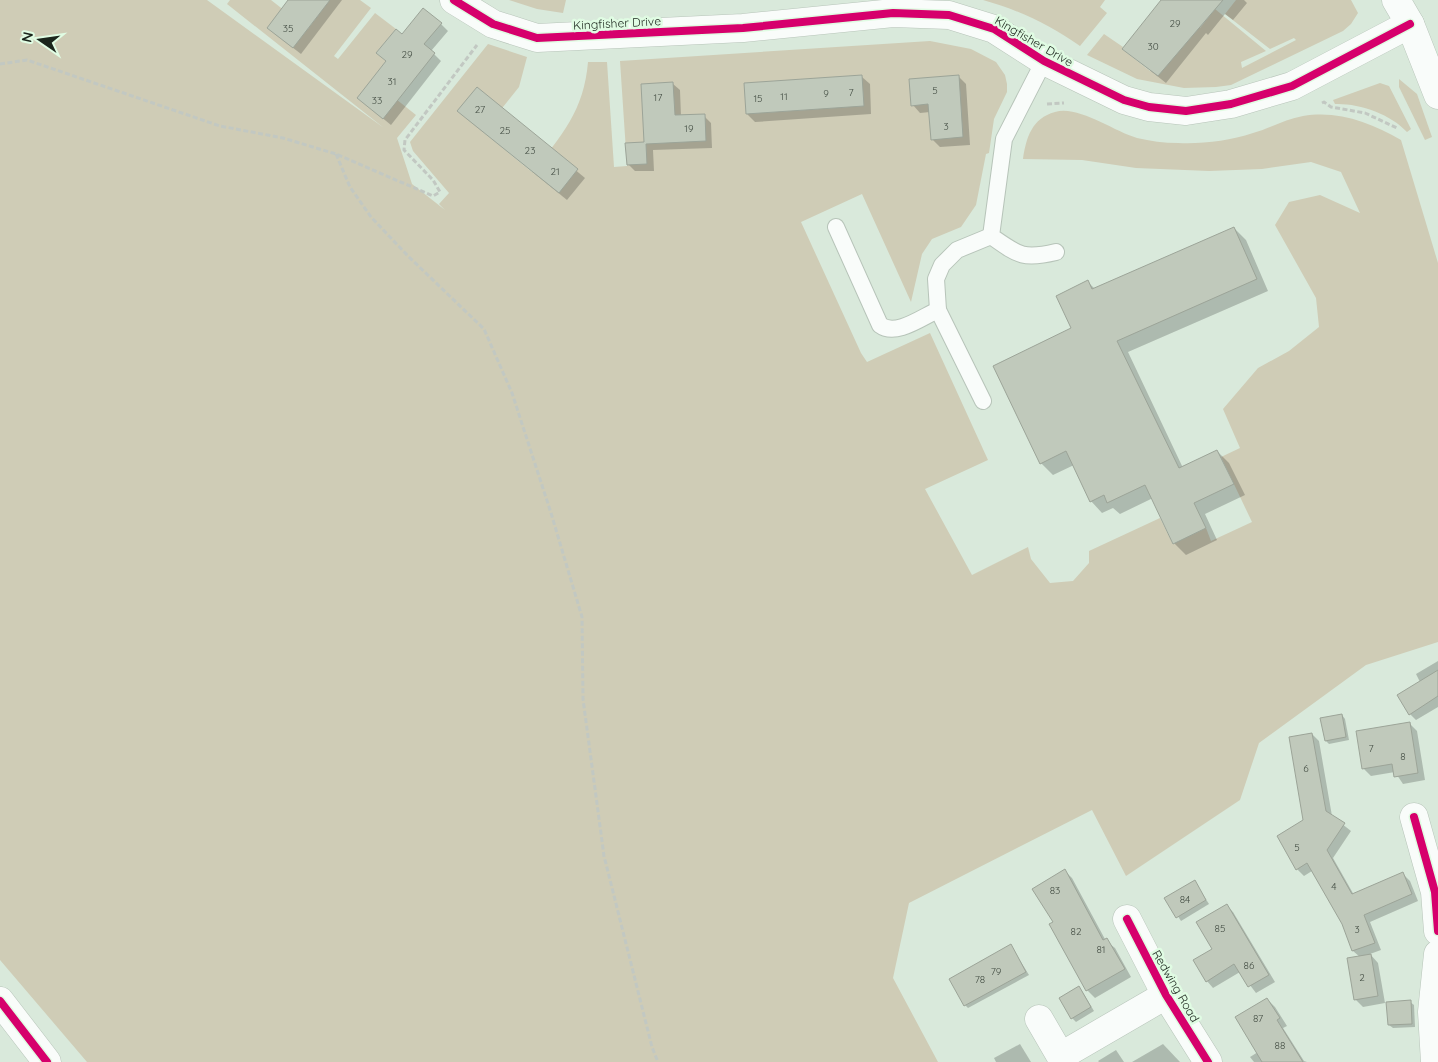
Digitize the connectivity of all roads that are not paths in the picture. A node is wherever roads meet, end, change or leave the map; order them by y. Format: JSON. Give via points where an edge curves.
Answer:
{"nodes":[{"id":1,"x":454,"y":0,"type":"edge"},
{"id":2,"x":1396,"y":0,"type":"edge"},
{"id":3,"x":1410,"y":24,"type":"junction"},
{"id":4,"x":1044,"y":61,"type":"junction"},
{"id":5,"x":1438,"y":95,"type":"edge"},
{"id":6,"x":836,"y":228,"type":"dead end"},
{"id":7,"x":991,"y":236,"type":"junction"},
{"id":8,"x":1056,"y":252,"type":"dead end"},
{"id":9,"x":938,"y":310,"type":"junction"},
{"id":10,"x":984,"y":401,"type":"dead end"},
{"id":11,"x":1414,"y":817,"type":"dead end"},
{"id":12,"x":1127,"y":919,"type":"dead end"},
{"id":13,"x":1438,"y":931,"type":"edge"},
{"id":14,"x":1438,"y":954,"type":"edge"},
{"id":15,"x":1166,"y":995,"type":"junction"},
{"id":16,"x":0,"y":1001,"type":"edge"},
{"id":17,"x":1039,"y":1019,"type":"dead end"},
{"id":18,"x":1063,"y":1059,"type":"edge"},
{"id":19,"x":47,"y":1062,"type":"edge"},
{"id":20,"x":1208,"y":1062,"type":"edge"},
{"id":21,"x":1435,"y":1062,"type":"edge"}],
"edges":[{"from":1,"to":4,"type":"street","name":"Kingfisher Drive","via":[[493,24],[537,38],[743,28],[893,12],[949,15],[994,29]]},
{"from":2,"to":3,"type":"street"},
{"from":3,"to":4,"type":"street","name":"Kingfisher Drive","via":[[1292,86],[1231,104],[1186,111],[1149,107],[1124,100]]},
{"from":3,"to":5,"type":"street"},
{"from":4,"to":7,"type":"lane","via":[[1004,139]]},
{"from":6,"to":9,"type":"lane","via":[[880,325],[887,330],[895,329]]},
{"from":7,"to":8,"type":"lane","via":[[1018,254],[1040,256]]},
{"from":7,"to":9,"type":"lane","via":[[957,250],[942,265],[936,278]]},
{"from":9,"to":10,"type":"lane"},
{"from":11,"to":13,"type":"street","via":[[1436,892]]},
{"from":12,"to":15,"type":"street","name":"Redwing Road"},
{"from":14,"to":21,"type":"street","via":[[1432,1012]]},
{"from":15,"to":18,"type":"street","name":"Redwing Road"},
{"from":15,"to":20,"type":"street","name":"Redwing Road"},
{"from":16,"to":19,"type":"street"},
{"from":17,"to":18,"type":"street","name":"Redwing Road"}]}
